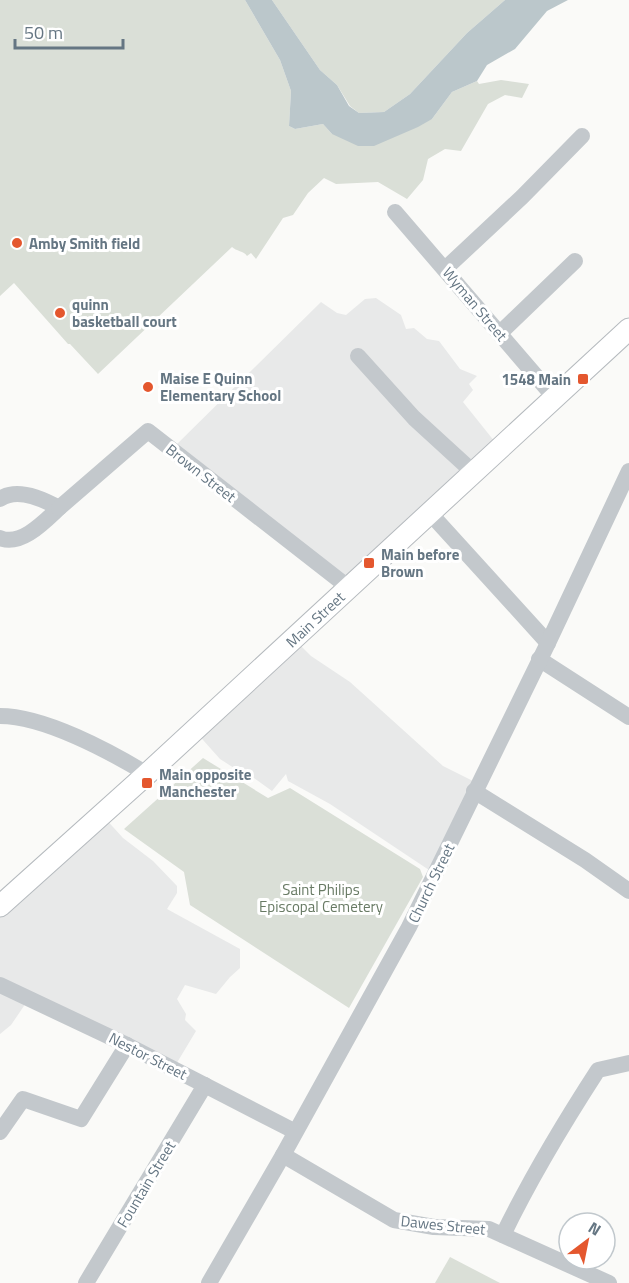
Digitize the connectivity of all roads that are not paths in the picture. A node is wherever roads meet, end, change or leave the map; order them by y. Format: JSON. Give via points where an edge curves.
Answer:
{"nodes":[{"id":1,"x":582,"y":136,"type":"dead end"},
{"id":2,"x":395,"y":212,"type":"dead end"},
{"id":3,"x":575,"y":261,"type":"dead end"},
{"id":4,"x":445,"y":268,"type":"junction"},
{"id":5,"x":629,"y":329,"type":"edge"},
{"id":6,"x":500,"y":333,"type":"junction"},
{"id":7,"x":358,"y":356,"type":"dead end"},
{"id":8,"x":554,"y":397,"type":"junction"},
{"id":9,"x":629,"y":471,"type":"edge"},
{"id":10,"x":473,"y":472,"type":"junction"},
{"id":11,"x":0,"y":499,"type":"edge"},
{"id":12,"x":59,"y":508,"type":"junction"},
{"id":13,"x":429,"y":512,"type":"junction"},
{"id":14,"x":0,"y":537,"type":"edge"},
{"id":15,"x":348,"y":587,"type":"junction"},
{"id":16,"x":548,"y":643,"type":"junction"},
{"id":17,"x":539,"y":659,"type":"junction"},
{"id":18,"x":1,"y":713,"type":"edge"},
{"id":19,"x":629,"y":717,"type":"edge"},
{"id":20,"x":147,"y":774,"type":"junction"},
{"id":21,"x":474,"y":791,"type":"junction"},
{"id":22,"x":629,"y":891,"type":"edge"},
{"id":23,"x":0,"y":906,"type":"edge"},
{"id":24,"x":0,"y":985,"type":"edge"},
{"id":25,"x":127,"y":1045,"type":"junction"},
{"id":26,"x":629,"y":1064,"type":"edge"},
{"id":27,"x":205,"y":1085,"type":"junction"},
{"id":28,"x":294,"y":1131,"type":"junction"},
{"id":29,"x":0,"y":1132,"type":"edge"},
{"id":30,"x":283,"y":1155,"type":"junction"},
{"id":31,"x":503,"y":1235,"type":"junction"},
{"id":32,"x":86,"y":1283,"type":"edge"},
{"id":33,"x":209,"y":1283,"type":"edge"},
{"id":34,"x":609,"y":1283,"type":"edge"}],
"edges":[{"from":1,"to":4,"type":"street"},
{"from":2,"to":4,"type":"street","name":"Wyman Street"},
{"from":3,"to":6,"type":"street"},
{"from":4,"to":6,"type":"street","name":"Wyman Street"},
{"from":5,"to":8,"type":"main road","name":"Main Street"},
{"from":6,"to":8,"type":"street","name":"Wyman Street"},
{"from":7,"to":10,"type":"street","via":[[414,418]]},
{"from":8,"to":10,"type":"main road","name":"Main Street"},
{"from":9,"to":16,"type":"street","name":"Church Street"},
{"from":10,"to":13,"type":"main road","name":"Main Street"},
{"from":11,"to":12,"type":"street","via":[[22,494]]},
{"from":12,"to":14,"type":"street","name":"Brown Street","via":[[40,526],[17,539]]},
{"from":12,"to":15,"type":"street","name":"Brown Street","via":[[148,431]]},
{"from":13,"to":15,"type":"main road","name":"Main Street"},
{"from":13,"to":16,"type":"street"},
{"from":15,"to":20,"type":"main road","name":"Main Street"},
{"from":16,"to":17,"type":"street","name":"Church Street"},
{"from":17,"to":19,"type":"street"},
{"from":17,"to":21,"type":"street","name":"Church Street"},
{"from":18,"to":20,"type":"street","via":[[51,728],[118,756]]},
{"from":20,"to":23,"type":"main road","name":"Main Street"},
{"from":21,"to":22,"type":"street"},
{"from":21,"to":28,"type":"street","name":"Church Street","via":[[409,927]]},
{"from":24,"to":25,"type":"street","name":"Nestor Street"},
{"from":25,"to":27,"type":"street","name":"Nestor Street"},
{"from":25,"to":29,"type":"street","via":[[81,1119],[23,1099]]},
{"from":26,"to":31,"type":"street","via":[[598,1070],[554,1138]]},
{"from":27,"to":28,"type":"street","name":"Nestor Street"},
{"from":27,"to":32,"type":"street","name":"Fountain Street"},
{"from":28,"to":30,"type":"street","name":"Church Street"},
{"from":30,"to":31,"type":"street","name":"Dawes Street","via":[[394,1220],[434,1227],[489,1229]]},
{"from":30,"to":33,"type":"street","name":"Church Street"},
{"from":31,"to":34,"type":"street","name":"Dawes Street"}]}
